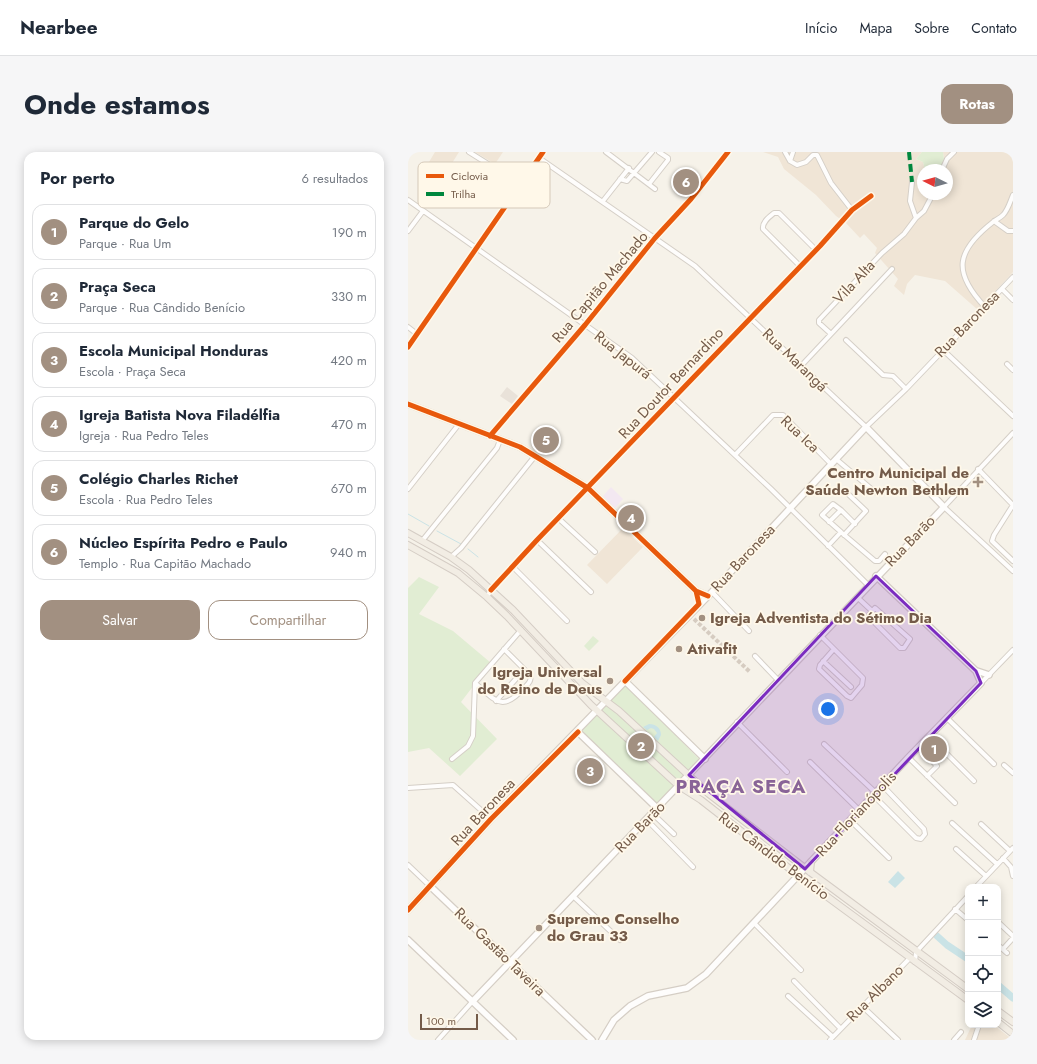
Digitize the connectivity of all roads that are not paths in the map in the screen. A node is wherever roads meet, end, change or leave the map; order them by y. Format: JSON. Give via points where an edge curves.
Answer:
{"nodes":[{"id":1,"x":469,"y":152,"type":"edge"},
{"id":2,"x":543,"y":152,"type":"edge"},
{"id":3,"x":606,"y":152,"type":"edge"},
{"id":4,"x":652,"y":152,"type":"edge"},
{"id":5,"x":659,"y":152,"type":"edge"},
{"id":6,"x":785,"y":152,"type":"edge"},
{"id":7,"x":793,"y":152,"type":"edge"},
{"id":8,"x":954,"y":152,"type":"edge"},
{"id":9,"x":726,"y":153,"type":"edge"},
{"id":10,"x":539,"y":158,"type":"junction"},
{"id":11,"x":790,"y":161,"type":"junction"},
{"id":12,"x":485,"y":162,"type":"edge"},
{"id":13,"x":536,"y":162,"type":"edge"},
{"id":14,"x":545,"y":162,"type":"edge"},
{"id":15,"x":945,"y":164,"type":"edge"},
{"id":16,"x":550,"y":165,"type":"edge"},
{"id":17,"x":629,"y":168,"type":"junction"},
{"id":18,"x":634,"y":172,"type":"junction"},
{"id":19,"x":620,"y":180,"type":"junction"},
{"id":20,"x":912,"y":182,"type":"dead end"},
{"id":21,"x":649,"y":184,"type":"junction"},
{"id":22,"x":655,"y":189,"type":"dead end"},
{"id":23,"x":871,"y":196,"type":"dead end"},
{"id":24,"x":1013,"y":196,"type":"edge"},
{"id":25,"x":408,"y":200,"type":"edge"},
{"id":26,"x":930,"y":200,"type":"edge"},
{"id":27,"x":603,"y":201,"type":"junction"},
{"id":28,"x":418,"y":207,"type":"edge"},
{"id":29,"x":420,"y":208,"type":"edge"},
{"id":30,"x":504,"y":208,"type":"edge"},
{"id":31,"x":423,"y":210,"type":"junction"},
{"id":32,"x":852,"y":210,"type":"junction"},
{"id":33,"x":916,"y":218,"type":"junction"},
{"id":34,"x":994,"y":221,"type":"junction"},
{"id":35,"x":408,"y":231,"type":"edge"},
{"id":36,"x":1013,"y":231,"type":"edge"},
{"id":37,"x":656,"y":238,"type":"junction"},
{"id":38,"x":476,"y":248,"type":"junction"},
{"id":39,"x":816,"y":250,"type":"junction"},
{"id":40,"x":800,"y":266,"type":"junction"},
{"id":41,"x":892,"y":269,"type":"dead end"},
{"id":42,"x":1013,"y":277,"type":"edge"},
{"id":43,"x":1002,"y":289,"type":"junction"},
{"id":44,"x":1013,"y":300,"type":"edge"},
{"id":45,"x":985,"y":307,"type":"junction"},
{"id":46,"x":750,"y":317,"type":"junction"},
{"id":47,"x":585,"y":325,"type":"junction"},
{"id":48,"x":408,"y":327,"type":"edge"},
{"id":49,"x":830,"y":333,"type":"junction"},
{"id":50,"x":418,"y":334,"type":"junction"},
{"id":51,"x":846,"y":340,"type":"dead end"},
{"id":52,"x":408,"y":347,"type":"edge"},
{"id":53,"x":942,"y":349,"type":"junction"},
{"id":54,"x":1007,"y":364,"type":"dead end"},
{"id":55,"x":801,"y":366,"type":"junction"},
{"id":56,"x":1013,"y":370,"type":"edge"},
{"id":57,"x":906,"y":388,"type":"junction"},
{"id":58,"x":673,"y":398,"type":"junction"},
{"id":59,"x":408,"y":404,"type":"edge"},
{"id":60,"x":1013,"y":416,"type":"edge"},
{"id":61,"x":459,"y":424,"type":"junction"},
{"id":62,"x":866,"y":427,"type":"junction"},
{"id":63,"x":1013,"y":433,"type":"edge"},
{"id":64,"x":490,"y":436,"type":"junction"},
{"id":65,"x":500,"y":440,"type":"junction"},
{"id":66,"x":734,"y":455,"type":"junction"},
{"id":67,"x":535,"y":456,"type":"junction"},
{"id":68,"x":836,"y":459,"type":"junction"},
{"id":69,"x":832,"y":464,"type":"junction"},
{"id":70,"x":978,"y":469,"type":"junction"},
{"id":71,"x":588,"y":488,"type":"junction"},
{"id":72,"x":408,"y":489,"type":"edge"},
{"id":73,"x":846,"y":492,"type":"dead end"},
{"id":74,"x":875,"y":492,"type":"dead end"},
{"id":75,"x":1013,"y":505,"type":"edge"},
{"id":76,"x":944,"y":507,"type":"junction"},
{"id":77,"x":789,"y":508,"type":"junction"},
{"id":78,"x":841,"y":510,"type":"junction"},
{"id":79,"x":558,"y":518,"type":"junction"},
{"id":80,"x":829,"y":522,"type":"junction"},
{"id":81,"x":855,"y":524,"type":"junction"},
{"id":82,"x":408,"y":533,"type":"edge"},
{"id":83,"x":843,"y":534,"type":"junction"},
{"id":84,"x":537,"y":540,"type":"junction"},
{"id":85,"x":422,"y":541,"type":"junction"},
{"id":86,"x":408,"y":545,"type":"edge"},
{"id":87,"x":828,"y":546,"type":"junction"},
{"id":88,"x":595,"y":552,"type":"dead end"},
{"id":89,"x":884,"y":554,"type":"dead end"},
{"id":90,"x":451,"y":557,"type":"junction"},
{"id":91,"x":1013,"y":561,"type":"edge"},
{"id":92,"x":512,"y":566,"type":"junction"},
{"id":93,"x":1013,"y":571,"type":"edge"},
{"id":94,"x":876,"y":576,"type":"junction"},
{"id":95,"x":868,"y":585,"type":"junction"},
{"id":96,"x":491,"y":590,"type":"junction"},
{"id":97,"x":696,"y":591,"type":"junction"},
{"id":98,"x":592,"y":592,"type":"dead end"},
{"id":99,"x":710,"y":594,"type":"junction"},
{"id":100,"x":487,"y":597,"type":"junction"},
{"id":101,"x":857,"y":597,"type":"junction"},
{"id":102,"x":699,"y":604,"type":"junction"},
{"id":103,"x":872,"y":611,"type":"junction"},
{"id":104,"x":567,"y":621,"type":"dead end"},
{"id":105,"x":521,"y":630,"type":"junction"},
{"id":106,"x":749,"y":631,"type":"dead end"},
{"id":107,"x":820,"y":635,"type":"junction"},
{"id":108,"x":504,"y":649,"type":"junction"},
{"id":109,"x":834,"y":649,"type":"junction"},
{"id":110,"x":1013,"y":650,"type":"edge"},
{"id":111,"x":754,"y":656,"type":"dead end"},
{"id":112,"x":824,"y":661,"type":"junction"},
{"id":113,"x":524,"y":670,"type":"junction"},
{"id":114,"x":976,"y":670,"type":"junction"},
{"id":115,"x":989,"y":675,"type":"junction"},
{"id":116,"x":778,"y":680,"type":"junction"},
{"id":117,"x":625,"y":681,"type":"junction"},
{"id":118,"x":475,"y":683,"type":"junction"},
{"id":119,"x":981,"y":683,"type":"junction"},
{"id":120,"x":851,"y":687,"type":"dead end"},
{"id":121,"x":496,"y":701,"type":"junction"},
{"id":122,"x":607,"y":701,"type":"junction"},
{"id":123,"x":597,"y":711,"type":"junction"},
{"id":124,"x":948,"y":719,"type":"junction"},
{"id":125,"x":738,"y":722,"type":"junction"},
{"id":126,"x":578,"y":732,"type":"junction"},
{"id":127,"x":930,"y":737,"type":"junction"},
{"id":128,"x":824,"y":744,"type":"dead end"},
{"id":129,"x":919,"y":748,"type":"junction"},
{"id":130,"x":908,"y":758,"type":"junction"},
{"id":131,"x":452,"y":759,"type":"dead end"},
{"id":132,"x":705,"y":759,"type":"junction"},
{"id":133,"x":810,"y":762,"type":"dead end"},
{"id":134,"x":994,"y":764,"type":"dead end"},
{"id":135,"x":1004,"y":765,"type":"dead end"},
{"id":136,"x":787,"y":772,"type":"dead end"},
{"id":137,"x":1013,"y":773,"type":"edge"},
{"id":138,"x":690,"y":775,"type":"junction"},
{"id":139,"x":927,"y":776,"type":"junction"},
{"id":140,"x":974,"y":781,"type":"dead end"},
{"id":141,"x":679,"y":786,"type":"junction"},
{"id":142,"x":883,"y":786,"type":"junction"},
{"id":143,"x":408,"y":788,"type":"edge"},
{"id":144,"x":875,"y":794,"type":"junction"},
{"id":145,"x":955,"y":803,"type":"dead end"},
{"id":146,"x":658,"y":808,"type":"junction"},
{"id":147,"x":860,"y":811,"type":"junction"},
{"id":148,"x":653,"y":814,"type":"junction"},
{"id":149,"x":491,"y":819,"type":"junction"},
{"id":150,"x":647,"y":820,"type":"junction"},
{"id":151,"x":851,"y":821,"type":"junction"},
{"id":152,"x":952,"y":822,"type":"dead end"},
{"id":153,"x":982,"y":824,"type":"dead end"},
{"id":154,"x":674,"y":834,"type":"dead end"},
{"id":155,"x":956,"y":849,"type":"dead end"},
{"id":156,"x":1011,"y":850,"type":"edge"},
{"id":157,"x":889,"y":858,"type":"dead end"},
{"id":158,"x":1003,"y":858,"type":"junction"},
{"id":159,"x":811,"y":862,"type":"joint"},
{"id":160,"x":997,"y":864,"type":"junction"},
{"id":161,"x":408,"y":866,"type":"edge"},
{"id":162,"x":693,"y":867,"type":"dead end"},
{"id":163,"x":807,"y":871,"type":"junction"},
{"id":164,"x":798,"y":876,"type":"junction"},
{"id":165,"x":986,"y":876,"type":"junction"},
{"id":166,"x":1013,"y":876,"type":"edge"},
{"id":167,"x":979,"y":884,"type":"edge"},
{"id":168,"x":430,"y":886,"type":"junction"},
{"id":169,"x":573,"y":896,"type":"junction"},
{"id":170,"x":965,"y":899,"type":"edge"},
{"id":171,"x":955,"y":909,"type":"junction"},
{"id":172,"x":408,"y":910,"type":"edge"},
{"id":173,"x":965,"y":917,"type":"edge"},
{"id":174,"x":754,"y":924,"type":"junction"},
{"id":175,"x":1001,"y":925,"type":"edge"},
{"id":176,"x":1013,"y":937,"type":"edge"},
{"id":177,"x":408,"y":940,"type":"edge"},
{"id":178,"x":620,"y":940,"type":"dead end"},
{"id":179,"x":1001,"y":948,"type":"edge"},
{"id":180,"x":916,"y":952,"type":"junction"},
{"id":181,"x":912,"y":960,"type":"junction"},
{"id":182,"x":511,"y":962,"type":"junction"},
{"id":183,"x":801,"y":970,"type":"dead end"},
{"id":184,"x":794,"y":981,"type":"dead end"},
{"id":185,"x":965,"y":987,"type":"edge"},
{"id":186,"x":788,"y":996,"type":"dead end"},
{"id":187,"x":965,"y":998,"type":"edge"},
{"id":188,"x":472,"y":1002,"type":"junction"},
{"id":189,"x":862,"y":1006,"type":"junction"},
{"id":190,"x":1001,"y":1013,"type":"edge"},
{"id":191,"x":1013,"y":1022,"type":"edge"},
{"id":192,"x":1001,"y":1024,"type":"edge"},
{"id":193,"x":840,"y":1028,"type":"junction"},
{"id":194,"x":978,"y":1028,"type":"edge"},
{"id":195,"x":961,"y":1032,"type":"dead end"},
{"id":196,"x":1013,"y":1034,"type":"edge"},
{"id":197,"x":831,"y":1038,"type":"edge"},
{"id":198,"x":440,"y":1039,"type":"edge"},
{"id":199,"x":513,"y":1040,"type":"edge"},
{"id":200,"x":592,"y":1040,"type":"edge"},
{"id":201,"x":602,"y":1040,"type":"edge"},
{"id":202,"x":898,"y":1040,"type":"edge"},
{"id":203,"x":954,"y":1040,"type":"edge"},
{"id":204,"x":974,"y":1040,"type":"edge"}],
"edges":[{"from":1,"to":12,"type":"street"},
{"from":2,"to":10,"type":"street"},
{"from":3,"to":17,"type":"street"},
{"from":4,"to":18,"type":"street"},
{"from":5,"to":21,"type":"street","via":[[668,160]]},
{"from":6,"to":11,"type":"street"},
{"from":7,"to":11,"type":"street"},
{"from":8,"to":15,"type":"street"},
{"from":9,"to":37,"type":"street","name":"Rua Capitão Machado","via":[[691,199]]},
{"from":10,"to":13,"type":"street"},
{"from":10,"to":14,"type":"street","name":"Rua Marangá"},
{"from":11,"to":32,"type":"street","via":[[800,165],[813,155],[818,155],[831,183]]},
{"from":16,"to":27,"type":"street","name":"Rua Marangá"},
{"from":17,"to":18,"type":"street"},
{"from":17,"to":19,"type":"street"},
{"from":18,"to":19,"type":"street","via":[[627,181]]},
{"from":18,"to":21,"type":"street"},
{"from":19,"to":27,"type":"street"},
{"from":20,"to":33,"type":"street","via":[[910,201]]},
{"from":21,"to":22,"type":"street"},
{"from":23,"to":32,"type":"street","name":"Rua Doutor Bernardino"},
{"from":24,"to":34,"type":"street","via":[[1006,211]]},
{"from":25,"to":28,"type":"street","name":"Rua Japurá"},
{"from":26,"to":33,"type":"street","via":[[924,211]]},
{"from":27,"to":37,"type":"street","name":"Rua Marangá"},
{"from":29,"to":31,"type":"street","name":"Rua Japurá"},
{"from":30,"to":38,"type":"street"},
{"from":31,"to":35,"type":"street"},
{"from":31,"to":38,"type":"street","name":"Rua Japurá"},
{"from":32,"to":39,"type":"street","name":"Rua Doutor Bernardino"},
{"from":33,"to":49,"type":"street","name":"Vila Alta","via":[[904,234],[882,253],[819,320]]},
{"from":34,"to":36,"type":"street","via":[[1008,231]]},
{"from":34,"to":45,"type":"street","via":[[967,247],[962,264],[970,290]]},
{"from":37,"to":46,"type":"street","name":"Rua Marangá","via":[[695,266]]},
{"from":37,"to":47,"type":"street","name":"Rua Capitão Machado"},
{"from":38,"to":47,"type":"street","name":"Rua Japurá"},
{"from":38,"to":50,"type":"street"},
{"from":39,"to":40,"type":"street","name":"Rua Doutor Bernardino"},
{"from":39,"to":40,"type":"street","via":[[779,213],[774,213],[763,224],[763,229]]},
{"from":40,"to":46,"type":"street","name":"Rua Doutor Bernardino"},
{"from":41,"to":49,"type":"street","name":"Vila Alta"},
{"from":42,"to":43,"type":"street","name":"Rua Baronesa"},
{"from":43,"to":44,"type":"street"},
{"from":43,"to":45,"type":"street","name":"Rua Baronesa"},
{"from":45,"to":53,"type":"street","name":"Rua Baronesa"},
{"from":46,"to":55,"type":"street","name":"Rua Marangá"},
{"from":46,"to":58,"type":"street","name":"Rua Doutor Bernardino"},
{"from":47,"to":58,"type":"street","name":"Rua Japurá","via":[[628,356]]},
{"from":47,"to":64,"type":"street","name":"Rua Capitão Machado"},
{"from":48,"to":50,"type":"street"},
{"from":49,"to":55,"type":"street","name":"Vila Alta"},
{"from":50,"to":52,"type":"street"},
{"from":51,"to":57,"type":"street","via":[[883,375],[893,376]]},
{"from":53,"to":57,"type":"street","name":"Rua Baronesa"},
{"from":53,"to":60,"type":"street"},
{"from":54,"to":56,"type":"street"},
{"from":55,"to":62,"type":"street","name":"Rua Marangá"},
{"from":57,"to":62,"type":"street","name":"Rua Baronesa"},
{"from":58,"to":66,"type":"street","name":"Rua Japurá"},
{"from":58,"to":71,"type":"street","name":"Rua Doutor Bernardino"},
{"from":59,"to":61,"type":"street"},
{"from":61,"to":64,"type":"street"},
{"from":61,"to":72,"type":"street"},
{"from":62,"to":68,"type":"street","name":"Rua Baronesa"},
{"from":62,"to":76,"type":"street","name":"Rua Marangá"},
{"from":63,"to":70,"type":"street","name":"Rua Barão"},
{"from":64,"to":65,"type":"street"},
{"from":65,"to":67,"type":"street"},
{"from":65,"to":85,"type":"street","via":[[497,448]]},
{"from":66,"to":69,"type":"street","name":"Rua Ica","via":[[773,415],[779,413]]},
{"from":66,"to":77,"type":"street","name":"Rua Japurá"},
{"from":67,"to":71,"type":"street"},
{"from":67,"to":90,"type":"street"},
{"from":68,"to":69,"type":"street","name":"Rua Baronesa"},
{"from":68,"to":74,"type":"street"},
{"from":69,"to":77,"type":"street","name":"Rua Baronesa"},
{"from":70,"to":75,"type":"street"},
{"from":70,"to":76,"type":"street","name":"Rua Barão"},
{"from":71,"to":79,"type":"street","name":"Rua Doutor Bernardino"},
{"from":71,"to":97,"type":"street"},
{"from":73,"to":81,"type":"street","via":[[865,510],[865,514]]},
{"from":75,"to":91,"type":"street","via":[[992,541]]},
{"from":76,"to":93,"type":"street","name":"Rua Marangá"},
{"from":76,"to":94,"type":"street","name":"Rua Barão"},
{"from":77,"to":87,"type":"street","name":"Rua Japurá"},
{"from":77,"to":99,"type":"street","name":"Rua Baronesa"},
{"from":78,"to":80,"type":"street"},
{"from":78,"to":80,"type":"street","via":[[831,504],[822,515]]},
{"from":78,"to":81,"type":"street"},
{"from":79,"to":84,"type":"street","name":"Rua Doutor Bernardino"},
{"from":79,"to":88,"type":"street"},
{"from":80,"to":83,"type":"street"},
{"from":81,"to":83,"type":"street"},
{"from":82,"to":85,"type":"main road","name":"Rua Cândido Benício"},
{"from":83,"to":87,"type":"street"},
{"from":83,"to":89,"type":"street","via":[[875,561],[879,561]]},
{"from":84,"to":92,"type":"street","name":"Rua Doutor Bernardino"},
{"from":84,"to":98,"type":"street"},
{"from":85,"to":90,"type":"main road","name":"Rua Cândido Benício"},
{"from":86,"to":100,"type":"main road","name":"Rua Cândido Benício","via":[[458,573]]},
{"from":87,"to":95,"type":"street","name":"Rua Japurá"},
{"from":90,"to":96,"type":"main road","name":"Rua Cândido Benício"},
{"from":92,"to":96,"type":"street","name":"Rua Doutor Bernardino"},
{"from":92,"to":104,"type":"street"},
{"from":94,"to":95,"type":"street","name":"Rua Barão"},
{"from":94,"to":114,"type":"street"},
{"from":95,"to":101,"type":"street","name":"Rua Barão"},
{"from":96,"to":100,"type":"street","name":"Rua Doutor Bernardino"},
{"from":96,"to":122,"type":"main road","name":"Rua Cândido Benício","via":[[514,610],[582,683]]},
{"from":97,"to":99,"type":"street"},
{"from":97,"to":102,"type":"street"},
{"from":99,"to":102,"type":"street","name":"Rua Baronesa"},
{"from":99,"to":106,"type":"street"},
{"from":100,"to":105,"type":"main road","name":"Rua Cândido Benício"},
{"from":101,"to":103,"type":"street"},
{"from":101,"to":107,"type":"street","name":"Rua Barão"},
{"from":102,"to":117,"type":"street","name":"Rua Baronesa","via":[[692,616]]},
{"from":103,"to":103,"type":"street","via":[[869,617],[900,648],[909,642],[910,639],[878,608]]},
{"from":105,"to":108,"type":"street"},
{"from":105,"to":123,"type":"main road","name":"Rua Cândido Benício"},
{"from":107,"to":109,"type":"street"},
{"from":107,"to":116,"type":"street","name":"Rua Barão"},
{"from":108,"to":113,"type":"street"},
{"from":108,"to":118,"type":"street"},
{"from":109,"to":112,"type":"street"},
{"from":109,"to":112,"type":"street","via":[[863,678],[862,685],[853,697],[847,696],[819,670]]},
{"from":110,"to":115,"type":"street","name":"Rua Florianópolis"},
{"from":111,"to":116,"type":"street"},
{"from":112,"to":120,"type":"street"},
{"from":113,"to":121,"type":"street"},
{"from":113,"to":121,"type":"street","via":[[530,675],[531,680],[517,696],[509,702]]},
{"from":114,"to":115,"type":"street"},
{"from":114,"to":119,"type":"street"},
{"from":115,"to":119,"type":"street","name":"Rua Florianópolis"},
{"from":116,"to":125,"type":"street","name":"Rua Barão"},
{"from":117,"to":122,"type":"street","name":"Rua Baronesa"},
{"from":117,"to":132,"type":"street"},
{"from":118,"to":121,"type":"street"},
{"from":118,"to":131,"type":"street","via":[[473,736],[468,746]]},
{"from":119,"to":124,"type":"street","name":"Rua Florianópolis"},
{"from":122,"to":123,"type":"street","name":"Rua Baronesa"},
{"from":122,"to":138,"type":"main road","name":"Rua Cândido Benício"},
{"from":123,"to":126,"type":"street","name":"Rua Baronesa"},
{"from":123,"to":141,"type":"main road","name":"Rua Cândido Benício"},
{"from":124,"to":127,"type":"street","name":"Rua Florianópolis"},
{"from":124,"to":134,"type":"street"},
{"from":125,"to":132,"type":"street","name":"Rua Barão"},
{"from":125,"to":136,"type":"street"},
{"from":126,"to":146,"type":"street"},
{"from":126,"to":149,"type":"street","name":"Rua Baronesa"},
{"from":127,"to":129,"type":"street","name":"Rua Florianópolis"},
{"from":127,"to":140,"type":"street"},
{"from":128,"to":144,"type":"street"},
{"from":129,"to":130,"type":"street","name":"Rua Florianópolis"},
{"from":129,"to":139,"type":"street","via":[[937,766]]},
{"from":130,"to":139,"type":"street"},
{"from":130,"to":142,"type":"street","name":"Rua Florianópolis"},
{"from":132,"to":138,"type":"street","name":"Rua Barão"},
{"from":133,"to":147,"type":"street"},
{"from":135,"to":137,"type":"street"},
{"from":138,"to":141,"type":"street","name":"Rua Barão"},
{"from":138,"to":163,"type":"main road","name":"Rua Cândido Benício","via":[[709,794]]},
{"from":139,"to":145,"type":"street"},
{"from":141,"to":146,"type":"street","name":"Rua Barão"},
{"from":141,"to":164,"type":"main road","name":"Rua Cândido Benício"},
{"from":142,"to":144,"type":"street","name":"Rua Florianópolis"},
{"from":142,"to":144,"type":"street","via":[[924,829],[925,834],[921,839],[916,838]]},
{"from":143,"to":149,"type":"street","via":[[453,786]]},
{"from":144,"to":147,"type":"street","name":"Rua Florianópolis"},
{"from":146,"to":148,"type":"street","name":"Rua Barão"},
{"from":147,"to":151,"type":"street","name":"Rua Florianópolis"},
{"from":148,"to":150,"type":"street","name":"Rua Barão"},
{"from":148,"to":154,"type":"street"},
{"from":149,"to":168,"type":"street","name":"Rua Baronesa"},
{"from":150,"to":162,"type":"street"},
{"from":150,"to":169,"type":"street","name":"Rua Barão"},
{"from":151,"to":157,"type":"street"},
{"from":151,"to":159,"type":"street","name":"Rua Florianópolis"},
{"from":152,"to":160,"type":"street"},
{"from":153,"to":156,"type":"street"},
{"from":155,"to":165,"type":"street"},
{"from":156,"to":158,"type":"street"},
{"from":158,"to":160,"type":"street"},
{"from":158,"to":166,"type":"street","via":[[1011,867]]},
{"from":159,"to":163,"type":"main road"},
{"from":160,"to":165,"type":"street"},
{"from":161,"to":168,"type":"street","name":"Rua Gastão Taveira"},
{"from":163,"to":164,"type":"street","name":"Rua Florianópolis"},
{"from":163,"to":180,"type":"main road","name":"Rua Cândido Benício"},
{"from":164,"to":174,"type":"street","name":"Rua Florianópolis"},
{"from":164,"to":181,"type":"main road","name":"Rua Cândido Benício"},
{"from":165,"to":167,"type":"street"},
{"from":168,"to":172,"type":"street","name":"Rua Baronesa"},
{"from":168,"to":182,"type":"street","name":"Rua Gastão Taveira"},
{"from":169,"to":178,"type":"street"},
{"from":169,"to":182,"type":"street","name":"Rua Barão"},
{"from":170,"to":171,"type":"street","name":"Rua Albano"},
{"from":171,"to":173,"type":"street"},
{"from":171,"to":180,"type":"street","name":"Rua Albano"},
{"from":174,"to":183,"type":"street"},
{"from":174,"to":201,"type":"street","name":"Rua Florianópolis","via":[[694,984],[677,991],[648,996],[630,1006],[614,1020]]},
{"from":175,"to":176,"type":"street"},
{"from":176,"to":179,"type":"street","via":[[1005,951]]},
{"from":177,"to":188,"type":"street"},
{"from":180,"to":181,"type":"street","name":"Rua Albano"},
{"from":180,"to":185,"type":"main road","name":"Rua Cândido Benício"},
{"from":181,"to":187,"type":"main road","name":"Rua Cândido Benício"},
{"from":181,"to":189,"type":"street","name":"Rua Albano"},
{"from":182,"to":188,"type":"street","name":"Rua Barão"},
{"from":182,"to":200,"type":"street","name":"Rua Gastão Taveira"},
{"from":184,"to":193,"type":"street","name":"Rua Albano"},
{"from":186,"to":197,"type":"street"},
{"from":188,"to":198,"type":"street","name":"Rua Barão"},
{"from":188,"to":199,"type":"street"},
{"from":189,"to":193,"type":"street","name":"Rua Albano"},
{"from":189,"to":202,"type":"street"},
{"from":190,"to":191,"type":"main road"},
{"from":192,"to":196,"type":"main road"},
{"from":193,"to":197,"type":"street","name":"Rua Albano"},
{"from":194,"to":204,"type":"street"},
{"from":195,"to":203,"type":"street"}]}
